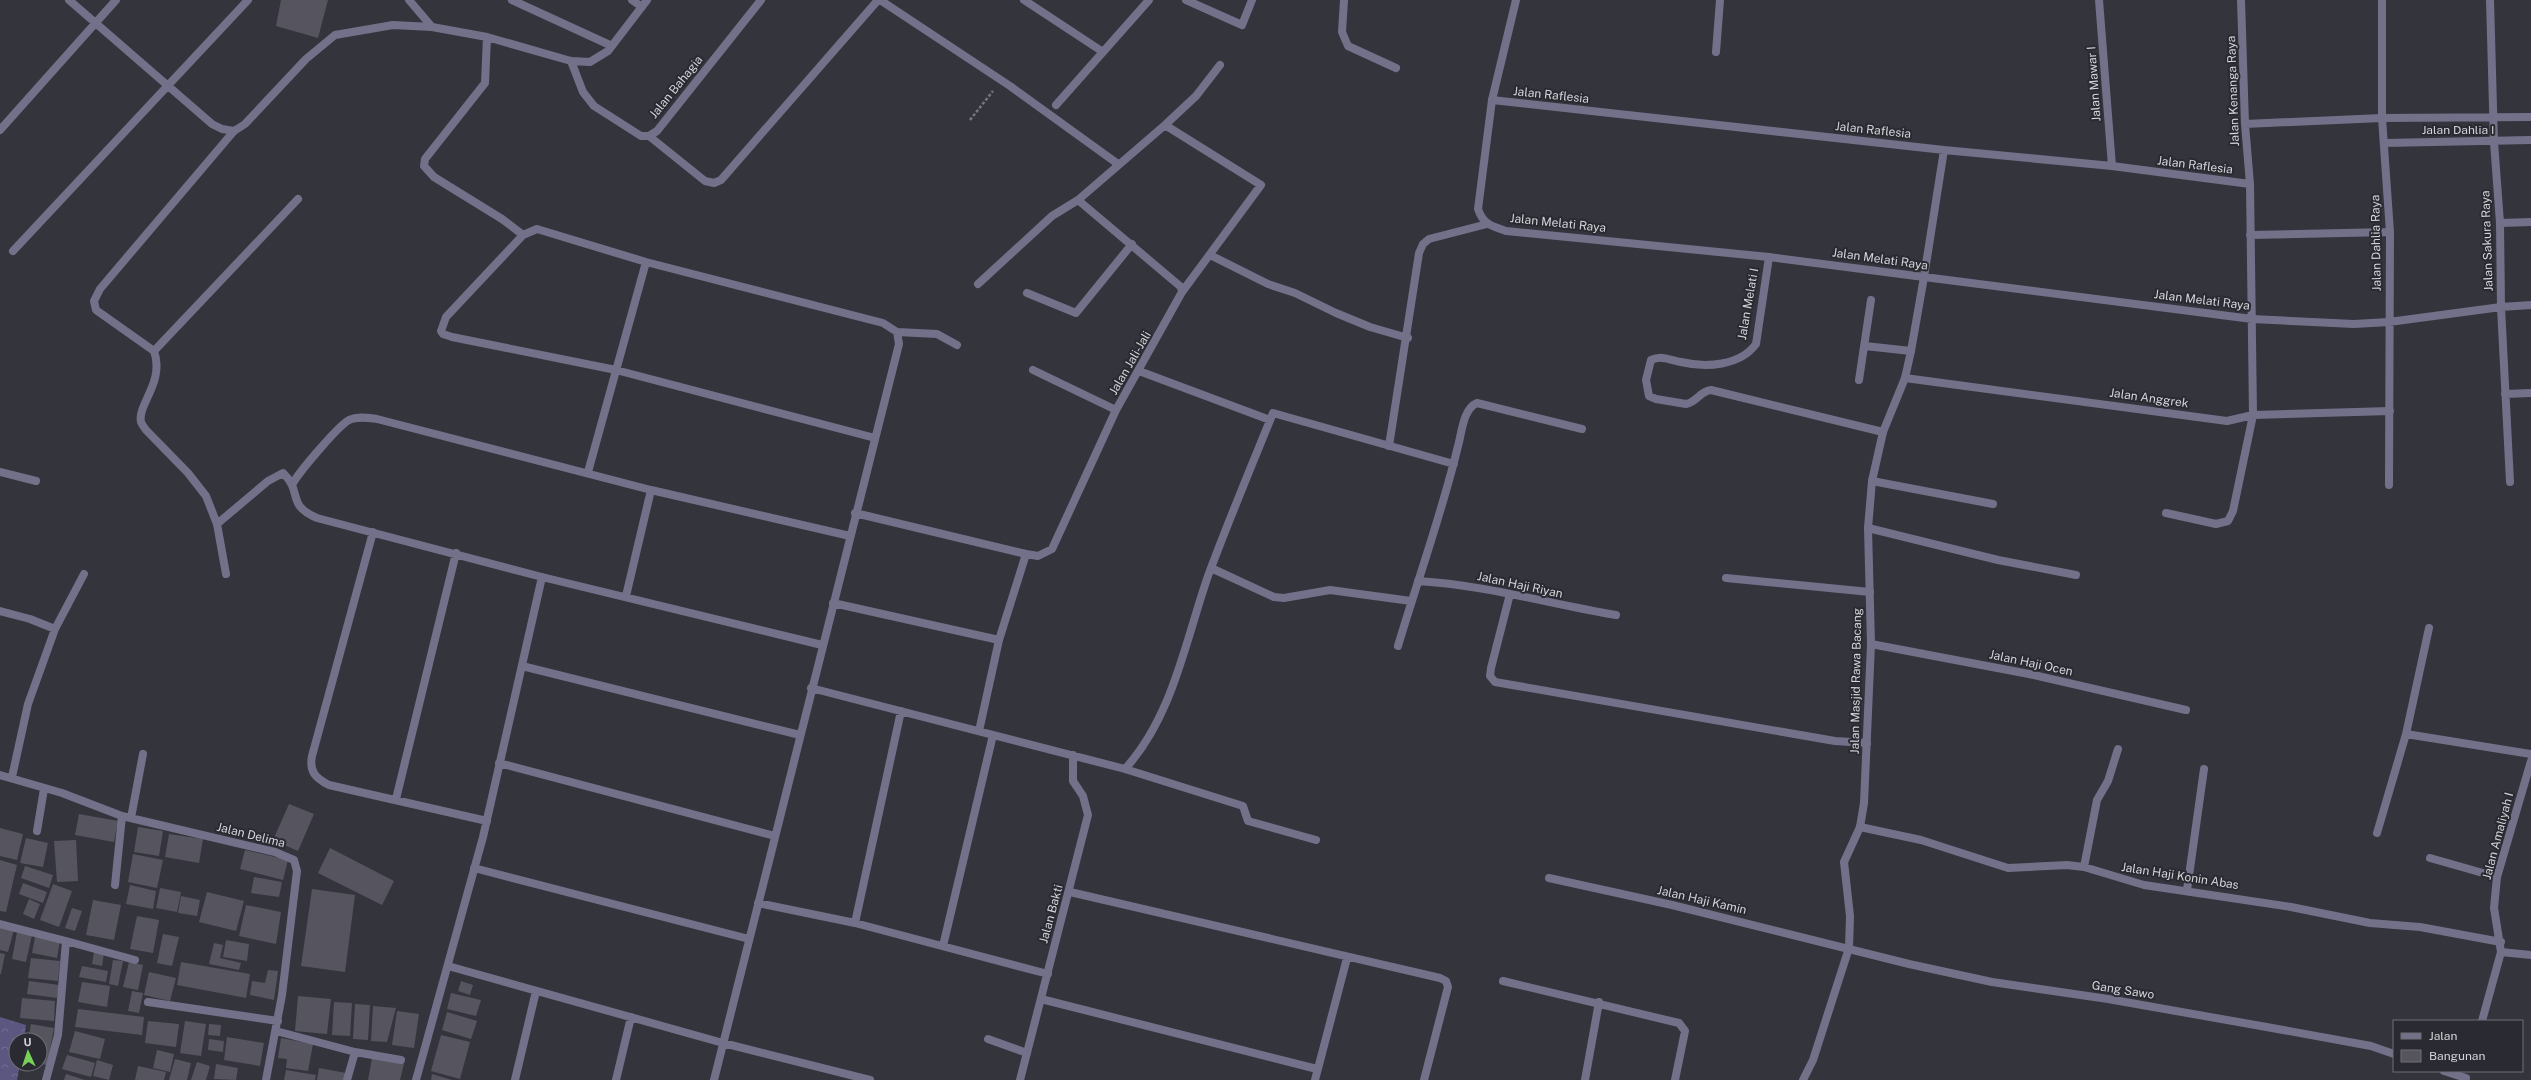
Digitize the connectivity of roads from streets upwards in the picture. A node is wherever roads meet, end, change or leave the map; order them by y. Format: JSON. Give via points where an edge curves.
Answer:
{"nodes":[{"id":1,"x":69,"y":0,"type":"edge"},
{"id":2,"x":116,"y":0,"type":"edge"},
{"id":3,"x":248,"y":0,"type":"edge"},
{"id":4,"x":409,"y":0,"type":"edge"},
{"id":5,"x":512,"y":0,"type":"edge"},
{"id":6,"x":632,"y":0,"type":"edge"},
{"id":7,"x":648,"y":0,"type":"edge"},
{"id":8,"x":761,"y":0,"type":"edge"},
{"id":9,"x":879,"y":0,"type":"edge"},
{"id":10,"x":1024,"y":0,"type":"edge"},
{"id":11,"x":1149,"y":0,"type":"edge"},
{"id":12,"x":1186,"y":0,"type":"edge"},
{"id":13,"x":1252,"y":0,"type":"edge"},
{"id":14,"x":1344,"y":0,"type":"edge"},
{"id":15,"x":1516,"y":0,"type":"edge"},
{"id":16,"x":1720,"y":0,"type":"edge"},
{"id":17,"x":2099,"y":0,"type":"edge"},
{"id":18,"x":2241,"y":0,"type":"edge"},
{"id":19,"x":2382,"y":0,"type":"edge"},
{"id":20,"x":2490,"y":0,"type":"edge"},
{"id":21,"x":642,"y":7,"type":"junction"},
{"id":22,"x":95,"y":23,"type":"junction"},
{"id":23,"x":432,"y":27,"type":"junction"},
{"id":24,"x":487,"y":37,"type":"junction"},
{"id":25,"x":612,"y":46,"type":"junction"},
{"id":26,"x":1103,"y":52,"type":"junction"},
{"id":27,"x":1716,"y":52,"type":"dead end"},
{"id":28,"x":571,"y":62,"type":"junction"},
{"id":29,"x":1220,"y":65,"type":"dead end"},
{"id":30,"x":1396,"y":68,"type":"dead end"},
{"id":31,"x":166,"y":86,"type":"junction"},
{"id":32,"x":1492,"y":100,"type":"junction"},
{"id":33,"x":1056,"y":105,"type":"dead end"},
{"id":34,"x":2493,"y":117,"type":"junction"},
{"id":35,"x":2531,"y":117,"type":"edge"},
{"id":36,"x":2382,"y":118,"type":"junction"},
{"id":37,"x":2245,"y":124,"type":"junction"},
{"id":38,"x":1165,"y":125,"type":"junction"},
{"id":39,"x":0,"y":130,"type":"edge"},
{"id":40,"x":234,"y":131,"type":"junction"},
{"id":41,"x":649,"y":136,"type":"junction"},
{"id":42,"x":2531,"y":140,"type":"edge"},
{"id":43,"x":2384,"y":142,"type":"junction"},
{"id":44,"x":2494,"y":142,"type":"junction"},
{"id":45,"x":1944,"y":150,"type":"junction"},
{"id":46,"x":1118,"y":164,"type":"junction"},
{"id":47,"x":2112,"y":166,"type":"junction"},
{"id":48,"x":2250,"y":184,"type":"junction"},
{"id":49,"x":298,"y":199,"type":"dead end"},
{"id":50,"x":1078,"y":200,"type":"junction"},
{"id":51,"x":2531,"y":222,"type":"edge"},
{"id":52,"x":2500,"y":223,"type":"junction"},
{"id":53,"x":1487,"y":224,"type":"junction"},
{"id":54,"x":2390,"y":232,"type":"junction"},
{"id":55,"x":523,"y":235,"type":"junction"},
{"id":56,"x":2250,"y":235,"type":"junction"},
{"id":57,"x":1132,"y":244,"type":"junction"},
{"id":58,"x":13,"y":251,"type":"dead end"},
{"id":59,"x":1210,"y":255,"type":"junction"},
{"id":60,"x":1769,"y":257,"type":"junction"},
{"id":61,"x":646,"y":262,"type":"junction"},
{"id":62,"x":1924,"y":277,"type":"junction"},
{"id":63,"x":978,"y":284,"type":"dead end"},
{"id":64,"x":1182,"y":292,"type":"junction"},
{"id":65,"x":1027,"y":293,"type":"dead end"},
{"id":66,"x":1870,"y":300,"type":"dead end"},
{"id":67,"x":2531,"y":305,"type":"edge"},
{"id":68,"x":2501,"y":307,"type":"junction"},
{"id":69,"x":2252,"y":319,"type":"junction"},
{"id":70,"x":2389,"y":322,"type":"junction"},
{"id":71,"x":897,"y":332,"type":"junction"},
{"id":72,"x":1408,"y":338,"type":"junction"},
{"id":73,"x":958,"y":345,"type":"dead end"},
{"id":74,"x":1865,"y":346,"type":"junction"},
{"id":75,"x":154,"y":351,"type":"junction"},
{"id":76,"x":1912,"y":351,"type":"junction"},
{"id":77,"x":616,"y":370,"type":"junction"},
{"id":78,"x":1033,"y":370,"type":"dead end"},
{"id":79,"x":1139,"y":371,"type":"junction"},
{"id":80,"x":1905,"y":378,"type":"junction"},
{"id":81,"x":1859,"y":380,"type":"dead end"},
{"id":82,"x":2531,"y":393,"type":"edge"},
{"id":83,"x":2505,"y":394,"type":"junction"},
{"id":84,"x":1116,"y":410,"type":"junction"},
{"id":85,"x":2390,"y":410,"type":"junction"},
{"id":86,"x":2253,"y":414,"type":"junction"},
{"id":87,"x":1270,"y":420,"type":"junction"},
{"id":88,"x":1582,"y":429,"type":"dead end"},
{"id":89,"x":1883,"y":432,"type":"junction"},
{"id":90,"x":875,"y":438,"type":"junction"},
{"id":91,"x":1389,"y":446,"type":"junction"},
{"id":92,"x":1454,"y":464,"type":"junction"},
{"id":93,"x":0,"y":472,"type":"edge"},
{"id":94,"x":588,"y":472,"type":"junction"},
{"id":95,"x":36,"y":481,"type":"dead end"},
{"id":96,"x":1872,"y":481,"type":"junction"},
{"id":97,"x":2510,"y":482,"type":"dead end"},
{"id":98,"x":293,"y":483,"type":"junction"},
{"id":99,"x":2389,"y":485,"type":"dead end"},
{"id":100,"x":651,"y":490,"type":"junction"},
{"id":101,"x":1993,"y":504,"type":"dead end"},
{"id":102,"x":855,"y":513,"type":"junction"},
{"id":103,"x":2166,"y":513,"type":"dead end"},
{"id":104,"x":217,"y":524,"type":"junction"},
{"id":105,"x":1868,"y":528,"type":"junction"},
{"id":106,"x":373,"y":532,"type":"junction"},
{"id":107,"x":850,"y":536,"type":"junction"},
{"id":108,"x":456,"y":553,"type":"junction"},
{"id":109,"x":1026,"y":554,"type":"junction"},
{"id":110,"x":1211,"y":568,"type":"junction"},
{"id":111,"x":84,"y":574,"type":"dead end"},
{"id":112,"x":226,"y":574,"type":"dead end"},
{"id":113,"x":2076,"y":575,"type":"dead end"},
{"id":114,"x":542,"y":577,"type":"junction"},
{"id":115,"x":1726,"y":578,"type":"dead end"},
{"id":116,"x":1418,"y":581,"type":"junction"},
{"id":117,"x":1870,"y":592,"type":"junction"},
{"id":118,"x":1510,"y":594,"type":"junction"},
{"id":119,"x":626,"y":596,"type":"junction"},
{"id":120,"x":1411,"y":601,"type":"junction"},
{"id":121,"x":833,"y":603,"type":"junction"},
{"id":122,"x":0,"y":611,"type":"edge"},
{"id":123,"x":1616,"y":615,"type":"dead end"},
{"id":124,"x":2429,"y":628,"type":"dead end"},
{"id":125,"x":55,"y":629,"type":"junction"},
{"id":126,"x":999,"y":640,"type":"junction"},
{"id":127,"x":1871,"y":644,"type":"junction"},
{"id":128,"x":822,"y":645,"type":"junction"},
{"id":129,"x":1398,"y":646,"type":"dead end"},
{"id":130,"x":522,"y":666,"type":"junction"},
{"id":131,"x":812,"y":688,"type":"junction"},
{"id":132,"x":2186,"y":710,"type":"dead end"},
{"id":133,"x":901,"y":711,"type":"junction"},
{"id":134,"x":979,"y":731,"type":"junction"},
{"id":135,"x":2406,"y":734,"type":"junction"},
{"id":136,"x":800,"y":735,"type":"junction"},
{"id":137,"x":993,"y":735,"type":"junction"},
{"id":138,"x":1867,"y":743,"type":"junction"},
{"id":139,"x":2118,"y":748,"type":"dead end"},
{"id":140,"x":143,"y":754,"type":"dead end"},
{"id":141,"x":2531,"y":754,"type":"edge"},
{"id":142,"x":1073,"y":755,"type":"junction"},
{"id":143,"x":2531,"y":761,"type":"edge"},
{"id":144,"x":499,"y":763,"type":"junction"},
{"id":145,"x":1125,"y":769,"type":"junction"},
{"id":146,"x":2204,"y":769,"type":"dead end"},
{"id":147,"x":0,"y":775,"type":"edge"},
{"id":148,"x":12,"y":777,"type":"junction"},
{"id":149,"x":44,"y":789,"type":"junction"},
{"id":150,"x":396,"y":799,"type":"junction"},
{"id":151,"x":126,"y":817,"type":"junction"},
{"id":152,"x":486,"y":821,"type":"junction"},
{"id":153,"x":1860,"y":827,"type":"junction"},
{"id":154,"x":37,"y":831,"type":"dead end"},
{"id":155,"x":2377,"y":833,"type":"dead end"},
{"id":156,"x":775,"y":836,"type":"junction"},
{"id":157,"x":1316,"y":840,"type":"dead end"},
{"id":158,"x":2430,"y":858,"type":"dead end"},
{"id":159,"x":2084,"y":867,"type":"junction"},
{"id":160,"x":474,"y":868,"type":"junction"},
{"id":161,"x":2497,"y":877,"type":"junction"},
{"id":162,"x":1549,"y":878,"type":"dead end"},
{"id":163,"x":115,"y":885,"type":"dead end"},
{"id":164,"x":2188,"y":890,"type":"junction"},
{"id":165,"x":1070,"y":892,"type":"junction"},
{"id":166,"x":758,"y":903,"type":"junction"},
{"id":167,"x":855,"y":923,"type":"junction"},
{"id":168,"x":0,"y":924,"type":"edge"},
{"id":169,"x":749,"y":939,"type":"junction"},
{"id":170,"x":66,"y":941,"type":"junction"},
{"id":171,"x":2501,"y":942,"type":"junction"},
{"id":172,"x":943,"y":946,"type":"junction"},
{"id":173,"x":1849,"y":948,"type":"junction"},
{"id":174,"x":2501,"y":952,"type":"junction"},
{"id":175,"x":2531,"y":955,"type":"edge"},
{"id":176,"x":1347,"y":958,"type":"junction"},
{"id":177,"x":135,"y":960,"type":"dead end"},
{"id":178,"x":448,"y":966,"type":"junction"},
{"id":179,"x":1048,"y":974,"type":"junction"},
{"id":180,"x":1503,"y":981,"type":"dead end"},
{"id":181,"x":536,"y":991,"type":"junction"},
{"id":182,"x":1042,"y":1000,"type":"junction"},
{"id":183,"x":148,"y":1002,"type":"dead end"},
{"id":184,"x":1599,"y":1002,"type":"junction"},
{"id":185,"x":631,"y":1017,"type":"junction"},
{"id":186,"x":2482,"y":1020,"type":"edge"},
{"id":187,"x":278,"y":1021,"type":"junction"},
{"id":188,"x":276,"y":1031,"type":"junction"},
{"id":189,"x":988,"y":1039,"type":"dead end"},
{"id":190,"x":723,"y":1043,"type":"junction"},
{"id":191,"x":355,"y":1052,"type":"junction"},
{"id":192,"x":1027,"y":1053,"type":"junction"},
{"id":193,"x":2393,"y":1054,"type":"edge"},
{"id":194,"x":401,"y":1060,"type":"dead end"},
{"id":195,"x":1318,"y":1069,"type":"junction"},
{"id":196,"x":2448,"y":1072,"type":"edge"},
{"id":197,"x":2466,"y":1076,"type":"edge"},
{"id":198,"x":46,"y":1080,"type":"edge"},
{"id":199,"x":266,"y":1080,"type":"edge"},
{"id":200,"x":347,"y":1080,"type":"edge"},
{"id":201,"x":416,"y":1080,"type":"edge"},
{"id":202,"x":516,"y":1080,"type":"edge"},
{"id":203,"x":616,"y":1080,"type":"edge"},
{"id":204,"x":714,"y":1080,"type":"edge"},
{"id":205,"x":870,"y":1080,"type":"edge"},
{"id":206,"x":1020,"y":1080,"type":"edge"},
{"id":207,"x":1315,"y":1080,"type":"edge"},
{"id":208,"x":1424,"y":1080,"type":"edge"},
{"id":209,"x":1585,"y":1080,"type":"edge"},
{"id":210,"x":1675,"y":1080,"type":"edge"},
{"id":211,"x":1803,"y":1080,"type":"edge"}],
"edges":[{"from":1,"to":22,"type":"street"},
{"from":2,"to":22,"type":"street"},
{"from":3,"to":31,"type":"street"},
{"from":4,"to":23,"type":"street"},
{"from":5,"to":25,"type":"street"},
{"from":6,"to":21,"type":"street"},
{"from":7,"to":21,"type":"street"},
{"from":8,"to":41,"type":"street","name":"Jalan Bahagia","via":[[696,84]]},
{"from":9,"to":41,"type":"street","via":[[721,180],[714,183],[705,181]]},
{"from":9,"to":46,"type":"street","via":[[1001,80]]},
{"from":10,"to":26,"type":"street"},
{"from":11,"to":26,"type":"street"},
{"from":12,"to":13,"type":"street","via":[[1242,25]]},
{"from":14,"to":30,"type":"street","via":[[1342,32],[1348,46]]},
{"from":15,"to":32,"type":"street"},
{"from":16,"to":27,"type":"street"},
{"from":17,"to":47,"type":"street","name":"Jalan Mawar I"},
{"from":18,"to":37,"type":"street","name":"Jalan Kenanga Raya"},
{"from":19,"to":36,"type":"street","name":"Jalan Dahlia Raya"},
{"from":20,"to":34,"type":"street","name":"Jalan Sakura Raya"},
{"from":21,"to":25,"type":"street"},
{"from":22,"to":31,"type":"street"},
{"from":22,"to":39,"type":"street"},
{"from":23,"to":24,"type":"street"},
{"from":23,"to":40,"type":"street","via":[[393,25],[335,35],[311,54],[245,124]]},
{"from":24,"to":28,"type":"street","via":[[530,47]]},
{"from":24,"to":55,"type":"street","via":[[485,83],[425,159],[424,166],[434,177]]},
{"from":25,"to":28,"type":"street","via":[[590,62]]},
{"from":26,"to":33,"type":"street"},
{"from":28,"to":41,"type":"street","name":"Jalan Bahagia","via":[[583,92],[594,106],[641,136]]},
{"from":29,"to":38,"type":"street","via":[[1196,96]]},
{"from":31,"to":40,"type":"street","via":[[212,124]]},
{"from":31,"to":58,"type":"street"},
{"from":32,"to":45,"type":"street","name":"Jalan Raflesia"},
{"from":32,"to":53,"type":"street","via":[[1478,209],[1481,219]]},
{"from":34,"to":35,"type":"street"},
{"from":34,"to":36,"type":"street"},
{"from":34,"to":44,"type":"street","name":"Jalan Sakura Raya"},
{"from":36,"to":37,"type":"street"},
{"from":36,"to":43,"type":"street","name":"Jalan Dahlia Raya"},
{"from":37,"to":48,"type":"street","name":"Jalan Kenanga Raya"},
{"from":38,"to":46,"type":"street"},
{"from":38,"to":59,"type":"street","name":"Jalan Jali-Jali","via":[[1261,184]]},
{"from":40,"to":75,"type":"street","via":[[100,289],[94,301],[96,310],[102,316]]},
{"from":42,"to":44,"type":"street","name":"Jalan Dahlia I"},
{"from":43,"to":44,"type":"street","name":"Jalan Dahlia I"},
{"from":43,"to":54,"type":"street","name":"Jalan Dahlia Raya"},
{"from":44,"to":52,"type":"street","name":"Jalan Sakura Raya"},
{"from":45,"to":47,"type":"street","name":"Jalan Raflesia"},
{"from":45,"to":62,"type":"street","name":"Jalan Masjid Rawa Bacang"},
{"from":46,"to":50,"type":"street"},
{"from":47,"to":48,"type":"street","name":"Jalan Raflesia"},
{"from":48,"to":56,"type":"street","name":"Jalan Kenanga Raya"},
{"from":49,"to":75,"type":"street"},
{"from":50,"to":57,"type":"street"},
{"from":50,"to":63,"type":"street","via":[[1052,216]]},
{"from":51,"to":52,"type":"street"},
{"from":52,"to":68,"type":"street","name":"Jalan Sakura Raya"},
{"from":53,"to":60,"type":"street","name":"Jalan Melati Raya","via":[[1506,230]]},
{"from":53,"to":72,"type":"street","via":[[1429,239],[1423,244],[1419,253]]},
{"from":54,"to":56,"type":"street"},
{"from":54,"to":70,"type":"street","name":"Jalan Dahlia Raya"},
{"from":55,"to":61,"type":"street","via":[[537,230]]},
{"from":55,"to":77,"type":"street","via":[[446,317],[442,324],[443,334]]},
{"from":56,"to":69,"type":"street","name":"Jalan Kenanga Raya"},
{"from":57,"to":64,"type":"street","via":[[1181,287]]},
{"from":57,"to":65,"type":"street","via":[[1076,313]]},
{"from":59,"to":64,"type":"street","name":"Jalan Jali-Jali"},
{"from":59,"to":72,"type":"street","via":[[1268,284],[1295,293],[1336,313],[1370,327]]},
{"from":60,"to":62,"type":"street","name":"Jalan Melati Raya"},
{"from":60,"to":89,"type":"street","name":"Jalan Melati I","via":[[1756,344],[1749,353],[1719,364],[1683,363],[1654,358],[1649,364],[1646,380],[1649,396],[1674,403],[1692,403],[1702,392],[1711,390]]},
{"from":61,"to":71,"type":"street","via":[[883,323]]},
{"from":61,"to":77,"type":"street"},
{"from":62,"to":69,"type":"street","name":"Jalan Melati Raya"},
{"from":62,"to":76,"type":"street","name":"Jalan Masjid Rawa Bacang"},
{"from":64,"to":79,"type":"street","name":"Jalan Jali-Jali"},
{"from":66,"to":74,"type":"street"},
{"from":67,"to":68,"type":"street","name":"Jalan Melati Raya"},
{"from":68,"to":70,"type":"street","name":"Jalan Melati Raya"},
{"from":68,"to":83,"type":"street","name":"Jalan Sakura Raya"},
{"from":69,"to":70,"type":"street","name":"Jalan Melati Raya","via":[[2354,324]]},
{"from":69,"to":86,"type":"street","name":"Jalan Kenanga Raya"},
{"from":70,"to":85,"type":"street","name":"Jalan Dahlia Raya"},
{"from":71,"to":73,"type":"street","via":[[938,334]]},
{"from":71,"to":90,"type":"street","via":[[899,344]]},
{"from":72,"to":91,"type":"street"},
{"from":74,"to":76,"type":"street"},
{"from":74,"to":81,"type":"street"},
{"from":75,"to":104,"type":"street","via":[[158,369],[141,422],[188,472],[206,496]]},
{"from":76,"to":80,"type":"street","name":"Jalan Masjid Rawa Bacang"},
{"from":77,"to":90,"type":"street"},
{"from":77,"to":94,"type":"street"},
{"from":78,"to":84,"type":"street"},
{"from":79,"to":84,"type":"street","name":"Jalan Jali-Jali"},
{"from":79,"to":87,"type":"street"},
{"from":80,"to":86,"type":"street","name":"Jalan Anggrek","via":[[2227,421]]},
{"from":80,"to":89,"type":"street","name":"Jalan Masjid Rawa Bacang"},
{"from":82,"to":83,"type":"street"},
{"from":83,"to":97,"type":"street","name":"Jalan Sakura Raya"},
{"from":84,"to":109,"type":"street","name":"Jalan Jali-Jali","via":[[1052,549],[1038,556]]},
{"from":85,"to":86,"type":"street","name":"Jalan Anggrek"},
{"from":85,"to":99,"type":"street","name":"Jalan Dahlia Raya"},
{"from":86,"to":103,"type":"street","name":"Jalan Kenanga Raya","via":[[2233,511],[2228,521],[2216,524]]},
{"from":87,"to":91,"type":"street","via":[[1273,413]]},
{"from":87,"to":110,"type":"street"},
{"from":88,"to":92,"type":"street","via":[[1477,403],[1471,405],[1465,416]]},
{"from":89,"to":96,"type":"street","name":"Jalan Masjid Rawa Bacang"},
{"from":90,"to":102,"type":"street"},
{"from":91,"to":92,"type":"street"},
{"from":92,"to":116,"type":"street"},
{"from":93,"to":95,"type":"street"},
{"from":94,"to":98,"type":"street","via":[[377,419],[360,418],[349,420],[300,469]]},
{"from":94,"to":100,"type":"street"},
{"from":96,"to":101,"type":"street"},
{"from":96,"to":105,"type":"street","name":"Jalan Masjid Rawa Bacang"},
{"from":98,"to":104,"type":"street","via":[[283,473],[278,474]]},
{"from":98,"to":106,"type":"street","via":[[296,502],[304,512]]},
{"from":100,"to":107,"type":"street"},
{"from":100,"to":119,"type":"street"},
{"from":102,"to":107,"type":"street"},
{"from":102,"to":109,"type":"street","name":"Jalan Jali-Jali"},
{"from":104,"to":112,"type":"street"},
{"from":105,"to":113,"type":"street","via":[[1998,560]]},
{"from":105,"to":117,"type":"street","name":"Jalan Masjid Rawa Bacang"},
{"from":106,"to":108,"type":"street"},
{"from":106,"to":150,"type":"street","via":[[310,765],[314,776],[328,785]]},
{"from":107,"to":121,"type":"street"},
{"from":108,"to":114,"type":"street"},
{"from":108,"to":150,"type":"street"},
{"from":109,"to":126,"type":"street"},
{"from":110,"to":120,"type":"street","via":[[1274,597],[1284,598],[1330,590]]},
{"from":110,"to":145,"type":"street","via":[[1176,681],[1153,728],[1135,758]]},
{"from":111,"to":125,"type":"street"},
{"from":114,"to":119,"type":"street"},
{"from":114,"to":130,"type":"street"},
{"from":115,"to":117,"type":"street"},
{"from":116,"to":118,"type":"street","name":"Jalan Haji Riyan"},
{"from":116,"to":120,"type":"street"},
{"from":117,"to":127,"type":"street","name":"Jalan Masjid Rawa Bacang"},
{"from":118,"to":123,"type":"street","name":"Jalan Haji Riyan","via":[[1558,606]]},
{"from":118,"to":138,"type":"street","via":[[1491,668],[1490,676],[1495,682],[1835,741]]},
{"from":119,"to":128,"type":"street"},
{"from":120,"to":129,"type":"street"},
{"from":121,"to":126,"type":"street"},
{"from":121,"to":128,"type":"street"},
{"from":122,"to":125,"type":"street"},
{"from":124,"to":135,"type":"street"},
{"from":125,"to":148,"type":"street","via":[[28,704]]},
{"from":126,"to":134,"type":"street"},
{"from":127,"to":132,"type":"street","name":"Jalan Haji Ocen","via":[[2029,674]]},
{"from":127,"to":138,"type":"street","name":"Jalan Masjid Rawa Bacang"},
{"from":128,"to":131,"type":"street"},
{"from":130,"to":136,"type":"street"},
{"from":130,"to":144,"type":"street"},
{"from":131,"to":133,"type":"street"},
{"from":131,"to":136,"type":"street"},
{"from":133,"to":134,"type":"street"},
{"from":133,"to":167,"type":"street"},
{"from":134,"to":137,"type":"street"},
{"from":135,"to":141,"type":"street"},
{"from":135,"to":155,"type":"street"},
{"from":136,"to":156,"type":"street"},
{"from":137,"to":142,"type":"street"},
{"from":137,"to":172,"type":"street"},
{"from":138,"to":153,"type":"street","name":"Jalan Masjid Rawa Bacang"},
{"from":139,"to":159,"type":"street","via":[[2108,781],[2097,800]]},
{"from":140,"to":151,"type":"street"},
{"from":142,"to":145,"type":"street"},
{"from":142,"to":165,"type":"street","name":"Jalan Bakti","via":[[1073,781],[1083,796],[1088,815]]},
{"from":143,"to":161,"type":"street","name":"Jalan Amaliyah I"},
{"from":144,"to":152,"type":"street"},
{"from":144,"to":156,"type":"street"},
{"from":145,"to":157,"type":"street","via":[[1242,806],[1248,821]]},
{"from":146,"to":164,"type":"street"},
{"from":147,"to":148,"type":"street","name":"Jalan Delima"},
{"from":148,"to":149,"type":"street","name":"Jalan Delima"},
{"from":149,"to":151,"type":"street","name":"Jalan Delima","via":[[62,793]]},
{"from":149,"to":154,"type":"street"},
{"from":150,"to":152,"type":"street"},
{"from":151,"to":163,"type":"street"},
{"from":151,"to":187,"type":"street","name":"Jalan Delima","via":[[275,852],[294,860],[297,871]]},
{"from":152,"to":160,"type":"street"},
{"from":153,"to":159,"type":"street","name":"Jalan Haji Konin Abas","via":[[1920,840],[2008,868],[2067,865]]},
{"from":153,"to":173,"type":"street","name":"Jalan Masjid Rawa Bacang","via":[[1844,862],[1850,916]]},
{"from":156,"to":166,"type":"street"},
{"from":158,"to":161,"type":"street"},
{"from":159,"to":164,"type":"street","name":"Jalan Haji Konin Abas","via":[[2144,885]]},
{"from":160,"to":169,"type":"street"},
{"from":160,"to":178,"type":"street"},
{"from":161,"to":171,"type":"street","name":"Jalan Amaliyah I","via":[[2494,908]]},
{"from":162,"to":173,"type":"street","name":"Jalan Haji Kamin"},
{"from":164,"to":171,"type":"street","name":"Jalan Haji Konin Abas","via":[[2370,923],[2420,927]]},
{"from":165,"to":176,"type":"street"},
{"from":165,"to":179,"type":"street","name":"Jalan Bakti"},
{"from":166,"to":167,"type":"street"},
{"from":166,"to":169,"type":"street"},
{"from":167,"to":172,"type":"street"},
{"from":168,"to":170,"type":"street"},
{"from":169,"to":190,"type":"street"},
{"from":170,"to":177,"type":"street"},
{"from":170,"to":198,"type":"street","via":[[58,1035]]},
{"from":171,"to":174,"type":"street","name":"Jalan Amaliyah I"},
{"from":172,"to":179,"type":"street"},
{"from":173,"to":193,"type":"street","name":"Gang Sawo","via":[[1992,982],[2274,1028],[2371,1046]]},
{"from":173,"to":211,"type":"street","name":"Jalan Masjid Rawa Bacang","via":[[1813,1060]]},
{"from":174,"to":175,"type":"street"},
{"from":174,"to":186,"type":"street","name":"Jalan Amaliyah I"},
{"from":176,"to":195,"type":"street"},
{"from":176,"to":208,"type":"street","via":[[1440,978],[1446,982],[1448,987],[1444,1009]]},
{"from":178,"to":181,"type":"street"},
{"from":178,"to":201,"type":"street"},
{"from":179,"to":182,"type":"street","name":"Jalan Bakti"},
{"from":180,"to":184,"type":"street"},
{"from":181,"to":185,"type":"street"},
{"from":181,"to":202,"type":"street"},
{"from":182,"to":192,"type":"street","name":"Jalan Bakti"},
{"from":182,"to":195,"type":"street"},
{"from":183,"to":187,"type":"street"},
{"from":184,"to":209,"type":"street"},
{"from":184,"to":210,"type":"street","via":[[1673,1020],[1683,1026],[1685,1031]]},
{"from":185,"to":190,"type":"street"},
{"from":185,"to":203,"type":"street"},
{"from":187,"to":188,"type":"street","name":"Jalan Delima"},
{"from":188,"to":191,"type":"street"},
{"from":188,"to":199,"type":"street","name":"Jalan Delima"},
{"from":189,"to":192,"type":"street"},
{"from":190,"to":204,"type":"street"},
{"from":190,"to":205,"type":"street"},
{"from":191,"to":194,"type":"street"},
{"from":191,"to":200,"type":"street"},
{"from":192,"to":206,"type":"street","name":"Jalan Bakti"},
{"from":195,"to":207,"type":"street"},
{"from":196,"to":197,"type":"street"}]}
